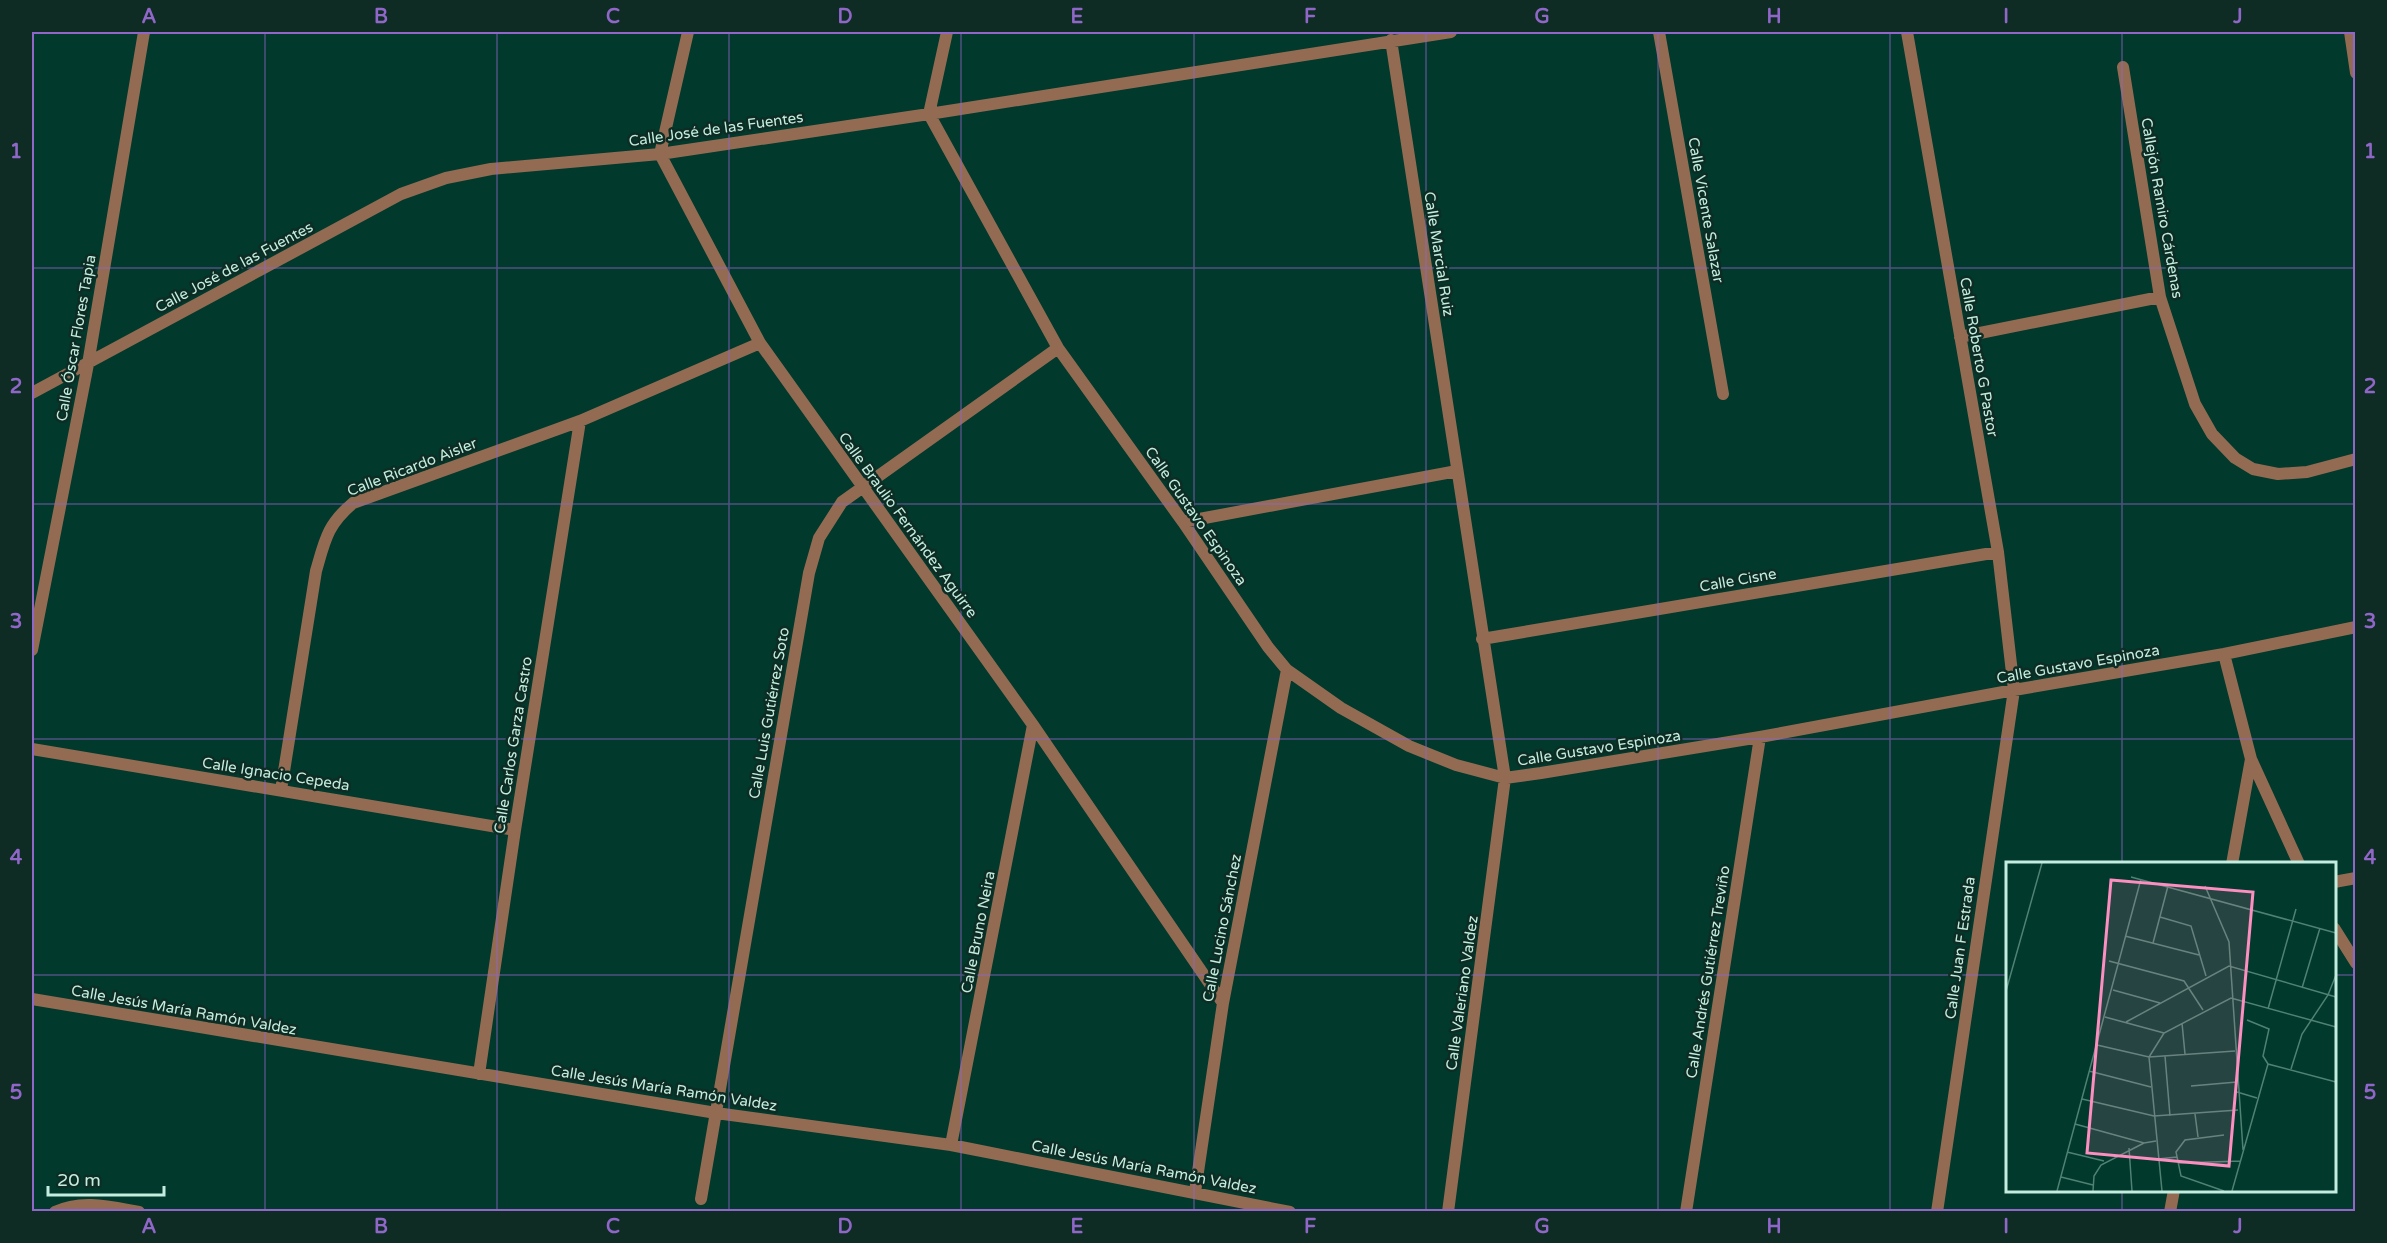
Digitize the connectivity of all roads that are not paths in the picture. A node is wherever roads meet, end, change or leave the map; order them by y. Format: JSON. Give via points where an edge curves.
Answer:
{"nodes":[{"id":1,"x":144,"y":32,"type":"edge"},
{"id":2,"x":688,"y":32,"type":"edge"},
{"id":3,"x":947,"y":32,"type":"edge"},
{"id":4,"x":1451,"y":32,"type":"edge"},
{"id":5,"x":1659,"y":32,"type":"edge"},
{"id":6,"x":1907,"y":32,"type":"edge"},
{"id":7,"x":2350,"y":32,"type":"edge"},
{"id":8,"x":1391,"y":40,"type":"junction"},
{"id":9,"x":2123,"y":67,"type":"dead end"},
{"id":10,"x":2355,"y":72,"type":"edge"},
{"id":11,"x":929,"y":114,"type":"junction"},
{"id":12,"x":660,"y":154,"type":"junction"},
{"id":13,"x":2160,"y":297,"type":"junction"},
{"id":14,"x":1960,"y":337,"type":"junction"},
{"id":15,"x":760,"y":343,"type":"junction"},
{"id":16,"x":1058,"y":348,"type":"junction"},
{"id":17,"x":88,"y":364,"type":"junction"},
{"id":18,"x":32,"y":393,"type":"edge"},
{"id":19,"x":1723,"y":394,"type":"dead end"},
{"id":20,"x":580,"y":421,"type":"junction"},
{"id":21,"x":2355,"y":461,"type":"edge"},
{"id":22,"x":1457,"y":471,"type":"junction"},
{"id":23,"x":862,"y":487,"type":"junction"},
{"id":24,"x":1183,"y":522,"type":"junction"},
{"id":25,"x":1998,"y":552,"type":"junction"},
{"id":26,"x":2355,"y":627,"type":"edge"},
{"id":27,"x":1482,"y":639,"type":"junction"},
{"id":28,"x":32,"y":650,"type":"edge"},
{"id":29,"x":2224,"y":654,"type":"junction"},
{"id":30,"x":1287,"y":670,"type":"junction"},
{"id":31,"x":2014,"y":690,"type":"junction"},
{"id":32,"x":1033,"y":725,"type":"junction"},
{"id":33,"x":1760,"y":737,"type":"junction"},
{"id":34,"x":32,"y":749,"type":"edge"},
{"id":35,"x":2251,"y":759,"type":"junction"},
{"id":36,"x":1505,"y":778,"type":"junction"},
{"id":37,"x":281,"y":790,"type":"junction"},
{"id":38,"x":515,"y":830,"type":"junction"},
{"id":39,"x":2232,"y":862,"type":"edge"},
{"id":40,"x":2298,"y":862,"type":"edge"},
{"id":41,"x":2355,"y":878,"type":"edge"},
{"id":42,"x":2336,"y":882,"type":"edge"},
{"id":43,"x":2336,"y":931,"type":"edge"},
{"id":44,"x":2355,"y":963,"type":"edge"},
{"id":45,"x":32,"y":999,"type":"edge"},
{"id":46,"x":1223,"y":1003,"type":"junction"},
{"id":47,"x":479,"y":1074,"type":"junction"},
{"id":48,"x":716,"y":1113,"type":"junction"},
{"id":49,"x":951,"y":1144,"type":"junction"},
{"id":50,"x":1195,"y":1192,"type":"junction"},
{"id":51,"x":2174,"y":1192,"type":"edge"},
{"id":52,"x":701,"y":1199,"type":"dead end"},
{"id":53,"x":55,"y":1212,"type":"edge"},
{"id":54,"x":139,"y":1212,"type":"edge"},
{"id":55,"x":1290,"y":1212,"type":"edge"},
{"id":56,"x":1448,"y":1212,"type":"edge"},
{"id":57,"x":1686,"y":1212,"type":"edge"},
{"id":58,"x":1937,"y":1212,"type":"edge"},
{"id":59,"x":2170,"y":1212,"type":"edge"}],
"edges":[{"from":1,"to":17,"type":"street","name":"Calle Óscar Flores Tapia"},
{"from":2,"to":12,"type":"street"},
{"from":3,"to":11,"type":"street"},
{"from":4,"to":8,"type":"street","name":"Calle José de las Fuentes"},
{"from":5,"to":19,"type":"street","name":"Calle Vicente Salazar"},
{"from":6,"to":14,"type":"street","name":"Calle Roberto G Pastor"},
{"from":7,"to":10,"type":"street"},
{"from":8,"to":11,"type":"street","name":"Calle José de las Fuentes"},
{"from":8,"to":22,"type":"street","name":"Calle Marcial Ruiz"},
{"from":9,"to":13,"type":"street","name":"Callejón Ramiro Cárdenas"},
{"from":11,"to":12,"type":"street","name":"Calle José de las Fuentes"},
{"from":11,"to":16,"type":"street","name":"Calle Gustavo Espinoza"},
{"from":12,"to":15,"type":"street","name":"Calle Braulio Fernández Aguirre"},
{"from":12,"to":17,"type":"street","name":"Calle José de las Fuentes","via":[[491,170],[446,178],[401,194]]},
{"from":13,"to":14,"type":"street"},
{"from":13,"to":21,"type":"street","name":"Callejón Ramiro Cárdenas","via":[[2195,404],[2212,434],[2235,458],[2253,469],[2278,474]]},
{"from":14,"to":25,"type":"street","name":"Calle Roberto G Pastor"},
{"from":15,"to":20,"type":"street","name":"Calle Ricardo Aisler"},
{"from":15,"to":23,"type":"street","name":"Calle Braulio Fernández Aguirre"},
{"from":16,"to":23,"type":"street","name":"Calle Luis Gutiérrez Soto"},
{"from":16,"to":24,"type":"street","name":"Calle Gustavo Espinoza"},
{"from":17,"to":18,"type":"street","name":"Calle José de las Fuentes"},
{"from":17,"to":28,"type":"street","name":"Calle Óscar Flores Tapia"},
{"from":20,"to":37,"type":"street","name":"Calle Ricardo Aisler","via":[[353,503],[336,518],[316,571]]},
{"from":20,"to":38,"type":"street","name":"Calle Carlos Garza Castro"},
{"from":22,"to":24,"type":"street"},
{"from":22,"to":27,"type":"street","name":"Calle Marcial Ruiz"},
{"from":23,"to":32,"type":"street","name":"Calle Braulio Fernández Aguirre"},
{"from":23,"to":48,"type":"street","name":"Calle Luis Gutiérrez Soto","via":[[831,516],[819,538],[809,573]]},
{"from":24,"to":30,"type":"street","name":"Calle Gustavo Espinoza"},
{"from":25,"to":27,"type":"street","name":"Calle Cisne"},
{"from":25,"to":31,"type":"street","name":"Calle Roberto G Pastor"},
{"from":26,"to":29,"type":"street","name":"Calle Gustavo Espinoza"},
{"from":27,"to":36,"type":"street","name":"Calle Marcial Ruiz"},
{"from":29,"to":31,"type":"street","name":"Calle Gustavo Espinoza"},
{"from":29,"to":35,"type":"street"},
{"from":30,"to":36,"type":"street","name":"Calle Gustavo Espinoza","via":[[1341,708],[1409,746],[1456,765]]},
{"from":30,"to":46,"type":"street","name":"Calle Lucino Sánchez"},
{"from":31,"to":33,"type":"street","name":"Calle Gustavo Espinoza"},
{"from":31,"to":58,"type":"street","name":"Calle Juan F Estrada"},
{"from":32,"to":46,"type":"street","name":"Calle Braulio Fernández Aguirre"},
{"from":32,"to":49,"type":"street","name":"Calle Bruno Neira"},
{"from":33,"to":36,"type":"street","name":"Calle Gustavo Espinoza"},
{"from":33,"to":57,"type":"street","name":"Calle Andrés Gutiérrez Treviño"},
{"from":34,"to":37,"type":"street","name":"Calle Ignacio Cepeda"},
{"from":35,"to":39,"type":"street"},
{"from":35,"to":40,"type":"street"},
{"from":36,"to":56,"type":"street","name":"Calle Valeriano Valdez"},
{"from":37,"to":38,"type":"street","name":"Calle Ignacio Cepeda"},
{"from":38,"to":47,"type":"street","name":"Calle Carlos Garza Castro"},
{"from":41,"to":42,"type":"street"},
{"from":43,"to":44,"type":"street"},
{"from":45,"to":47,"type":"street","name":"Calle Jesús María Ramón Valdez"},
{"from":46,"to":50,"type":"street","name":"Calle Lucino Sánchez"},
{"from":47,"to":48,"type":"street","name":"Calle Jesús María Ramón Valdez"},
{"from":48,"to":49,"type":"street","name":"Calle Jesús María Ramón Valdez"},
{"from":48,"to":52,"type":"street","name":"Calle Luis Gutiérrez Soto"},
{"from":49,"to":50,"type":"street","name":"Calle Jesús María Ramón Valdez"},
{"from":50,"to":55,"type":"street","name":"Calle Jesús María Ramón Valdez"},
{"from":51,"to":59,"type":"street"},
{"from":53,"to":54,"type":"street","via":[[72,1205],[91,1204]]}]}
